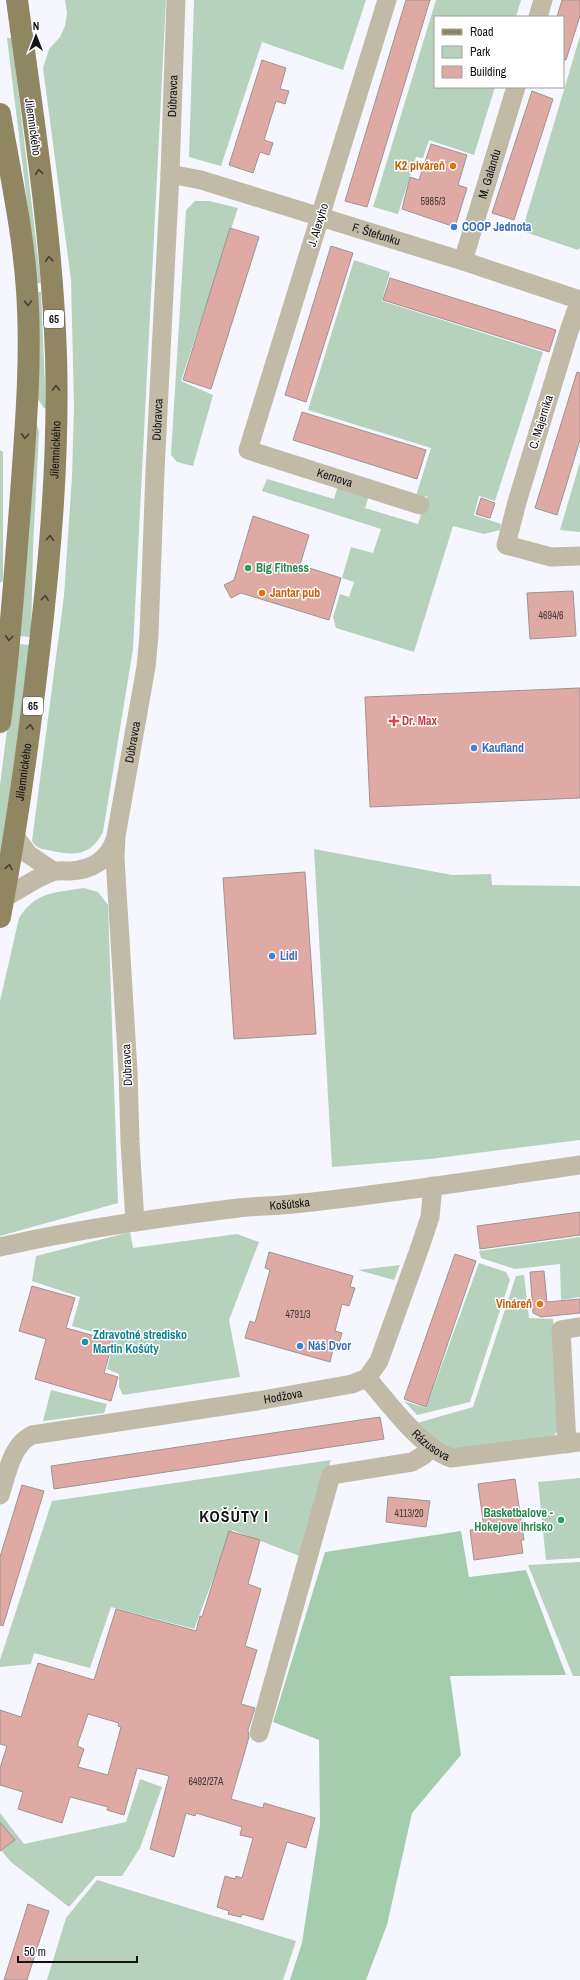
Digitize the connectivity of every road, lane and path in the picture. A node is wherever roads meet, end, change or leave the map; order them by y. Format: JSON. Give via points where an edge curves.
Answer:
{"nodes":[{"id":1,"x":17,"y":0,"type":"edge"},
{"id":2,"x":176,"y":0,"type":"edge"},
{"id":3,"x":387,"y":0,"type":"edge"},
{"id":4,"x":543,"y":0,"type":"edge"},
{"id":5,"x":538,"y":16,"type":"edge"},
{"id":6,"x":516,"y":88,"type":"edge"},
{"id":7,"x":0,"y":114,"type":"edge"},
{"id":8,"x":170,"y":174,"type":"junction"},
{"id":9,"x":320,"y":217,"type":"junction"},
{"id":10,"x":463,"y":261,"type":"junction"},
{"id":11,"x":580,"y":300,"type":"edge"},
{"id":12,"x":248,"y":450,"type":"joint"},
{"id":13,"x":420,"y":505,"type":"dead end"},
{"id":14,"x":580,"y":556,"type":"edge"},
{"id":15,"x":0,"y":722,"type":"edge"},
{"id":16,"x":14,"y":835,"type":"junction"},
{"id":17,"x":116,"y":836,"type":"junction"},
{"id":18,"x":53,"y":871,"type":"junction"},
{"id":19,"x":1,"y":902,"type":"edge"},
{"id":20,"x":580,"y":1165,"type":"edge"},
{"id":21,"x":433,"y":1186,"type":"junction"},
{"id":22,"x":135,"y":1222,"type":"junction"},
{"id":23,"x":0,"y":1247,"type":"edge"},
{"id":24,"x":580,"y":1327,"type":"edge"},
{"id":25,"x":367,"y":1378,"type":"junction"},
{"id":26,"x":574,"y":1443,"type":"edge"},
{"id":27,"x":431,"y":1447,"type":"junction"},
{"id":28,"x":0,"y":1495,"type":"edge"},
{"id":29,"x":259,"y":1733,"type":"dead end"}],
"edges":[{"from":16,"to":1,"type":"main road","name":"Jilemnického","number":"65","one_way":true,"via":[[32,714],[47,577],[54,480],[56,392],[52,287]]},
{"from":2,"to":8,"type":"street","name":"Dúbravca"},
{"from":3,"to":9,"type":"street","name":"J. Alexyho"},
{"from":4,"to":5,"type":"street"},
{"from":6,"to":10,"type":"street","name":"M. Galandu"},
{"from":7,"to":15,"type":"main road","number":"65","one_way":true,"via":[[26,282],[29,340],[21,494]]},
{"from":8,"to":9,"type":"street","name":"F. Štefunku","via":[[201,180]]},
{"from":8,"to":17,"type":"street","name":"Dúbravca","via":[[149,635],[146,667]]},
{"from":9,"to":10,"type":"street","name":"F. Štefunku"},
{"from":9,"to":12,"type":"street","name":"J. Alexyho"},
{"from":10,"to":11,"type":"street","name":"F. Štefunku"},
{"from":11,"to":14,"type":"street","name":"C. Majerníka","via":[[519,495],[506,545],[551,557]]},
{"from":12,"to":13,"type":"street","name":"Kernova"},
{"from":16,"to":18,"type":"street","via":[[28,854]]},
{"from":19,"to":16,"type":"main road","name":"Jilemnického","number":"65","one_way":true},
{"from":17,"to":18,"type":"street","name":"Dúbravca","via":[[111,850],[103,860],[72,871]]},
{"from":17,"to":22,"type":"street","name":"Dúbravca","via":[[115,858]]},
{"from":18,"to":19,"type":"street","name":"Dúbravca"},
{"from":20,"to":21,"type":"street","name":"Košútska"},
{"from":21,"to":22,"type":"street","name":"Košútska"},
{"from":21,"to":25,"type":"street","via":[[430,1217],[420,1247],[379,1361]]},
{"from":22,"to":23,"type":"street","name":"Košútska","via":[[53,1235]]},
{"from":24,"to":26,"type":"street","name":"Rázusova","via":[[561,1330]]},
{"from":25,"to":27,"type":"street","name":"Rázusova"},
{"from":25,"to":28,"type":"street","name":"Hodžova","via":[[352,1384],[265,1399],[32,1435],[20,1444],[10,1462]]},
{"from":26,"to":27,"type":"street","name":"Rázusova","via":[[452,1458]]},
{"from":27,"to":29,"type":"street","via":[[412,1462],[331,1475]]}]}
